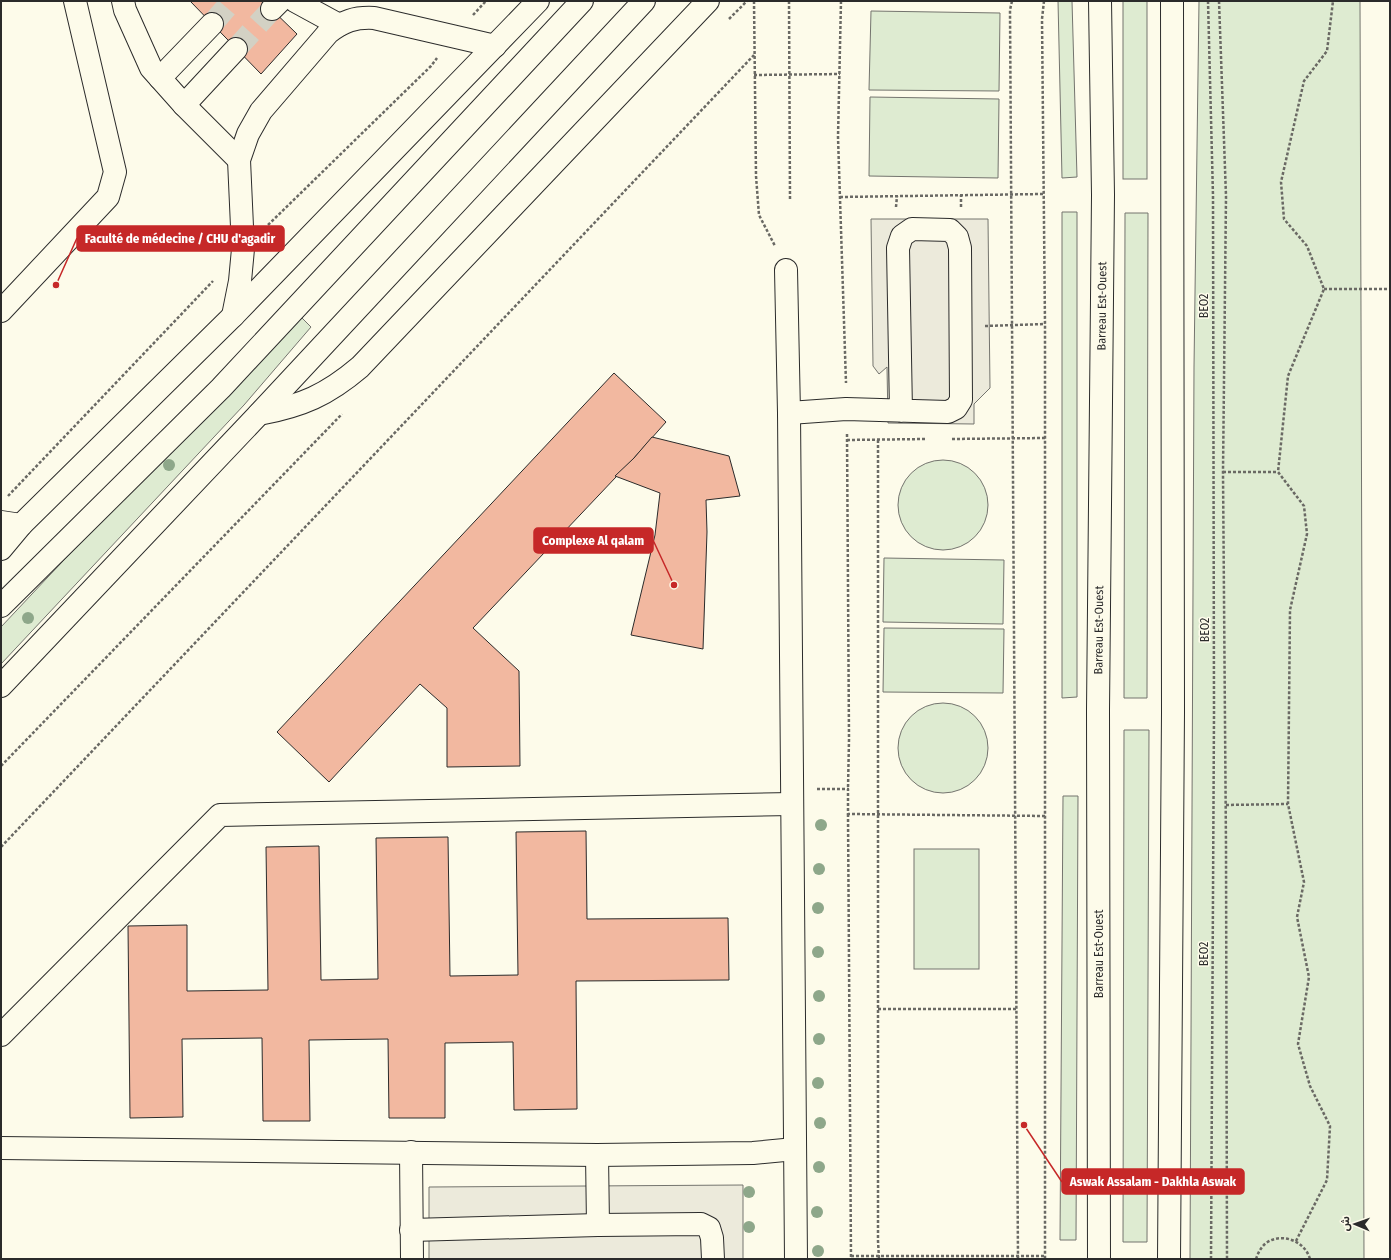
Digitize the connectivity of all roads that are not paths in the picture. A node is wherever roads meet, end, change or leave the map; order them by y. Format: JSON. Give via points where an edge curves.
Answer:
{"nodes":[{"id":1,"x":75,"y":1,"type":"edge"},
{"id":2,"x":123,"y":1,"type":"edge"},
{"id":3,"x":295,"y":1,"type":"edge"},
{"id":4,"x":538,"y":1,"type":"edge"},
{"id":5,"x":582,"y":1,"type":"edge"},
{"id":6,"x":644,"y":1,"type":"edge"},
{"id":7,"x":708,"y":1,"type":"edge"},
{"id":8,"x":1100,"y":1,"type":"edge"},
{"id":9,"x":1172,"y":1,"type":"edge"},
{"id":10,"x":212,"y":24,"type":"tunnel mouth"},
{"id":11,"x":339,"y":25,"type":"junction"},
{"id":12,"x":495,"y":46,"type":"junction"},
{"id":13,"x":236,"y":50,"type":"tunnel mouth"},
{"id":14,"x":160,"y":78,"type":"junction"},
{"id":15,"x":184,"y":105,"type":"junction"},
{"id":16,"x":239,"y":160,"type":"junction"},
{"id":17,"x":786,"y":270,"type":"road end"},
{"id":18,"x":1,"y":311,"type":"edge"},
{"id":19,"x":233,"y":316,"type":"junction"},
{"id":20,"x":901,"y":411,"type":"junction"},
{"id":21,"x":790,"y":413,"type":"junction"},
{"id":22,"x":259,"y":414,"type":"junction"},
{"id":23,"x":11,"y":523,"type":"edge"},
{"id":24,"x":1,"y":549,"type":"edge"},
{"id":25,"x":1,"y":606,"type":"edge"},
{"id":26,"x":1,"y":686,"type":"edge"},
{"id":27,"x":792,"y":796,"type":"junction"},
{"id":28,"x":1,"y":1035,"type":"edge"},
{"id":29,"x":1,"y":1148,"type":"edge"},
{"id":30,"x":794,"y":1150,"type":"junction"},
{"id":31,"x":411,"y":1152,"type":"junction"},
{"id":32,"x":597,"y":1155,"type":"junction"},
{"id":33,"x":598,"y":1225,"type":"junction"},
{"id":34,"x":411,"y":1230,"type":"junction"},
{"id":35,"x":412,"y":1259,"type":"edge"},
{"id":36,"x":713,"y":1259,"type":"edge"},
{"id":37,"x":796,"y":1259,"type":"edge"},
{"id":38,"x":1100,"y":1259,"type":"edge"},
{"id":39,"x":1168,"y":1259,"type":"edge"}],
"edges":[{"from":1,"to":18,"type":"main road","via":[[115,172],[108,197]]},
{"from":2,"to":14,"type":"main road","via":[[151,68]]},
{"from":3,"to":11,"type":"main road"},
{"from":4,"to":12,"type":"main road"},
{"from":5,"to":25,"type":"main road","via":[[221,388]]},
{"from":6,"to":22,"type":"main road"},
{"from":7,"to":22,"type":"main road","via":[[360,367],[343,382],[303,404]]},
{"from":8,"to":38,"type":"main road","name":"Barreau Est-Ouest","via":[[1103,195],[1098,710]]},
{"from":9,"to":39,"type":"main road","via":[[1173,704]]},
{"from":10,"to":14,"type":"main road"},
{"from":11,"to":12,"type":"main road","via":[[362,17],[374,18]]},
{"from":11,"to":16,"type":"main road","via":[[328,33],[261,112],[248,134]]},
{"from":12,"to":19,"type":"main road"},
{"from":13,"to":15,"type":"main road"},
{"from":14,"to":15,"type":"main road"},
{"from":15,"to":16,"type":"main road"},
{"from":16,"to":19,"type":"main road","via":[[243,249]]},
{"from":17,"to":21,"type":"main road"},
{"from":19,"to":23,"type":"main road"},
{"from":20,"to":20,"type":"main road","via":[[948,412],[956,408],[961,400],[960,248],[957,237],[950,230],[912,229],[902,236],[898,248]]},
{"from":20,"to":21,"type":"main road","via":[[846,409]]},
{"from":21,"to":27,"type":"main road"},
{"from":22,"to":26,"type":"main road"},
{"from":23,"to":24,"type":"main road"},
{"from":27,"to":28,"type":"main road","via":[[220,816]]},
{"from":27,"to":30,"type":"main road"},
{"from":29,"to":31,"type":"main road"},
{"from":30,"to":32,"type":"main road"},
{"from":30,"to":37,"type":"main road"},
{"from":31,"to":32,"type":"main road"},
{"from":31,"to":34,"type":"main road"},
{"from":32,"to":33,"type":"main road"},
{"from":33,"to":34,"type":"main road"},
{"from":33,"to":36,"type":"main road","via":[[701,1224],[709,1228]]},
{"from":34,"to":35,"type":"main road"}]}
